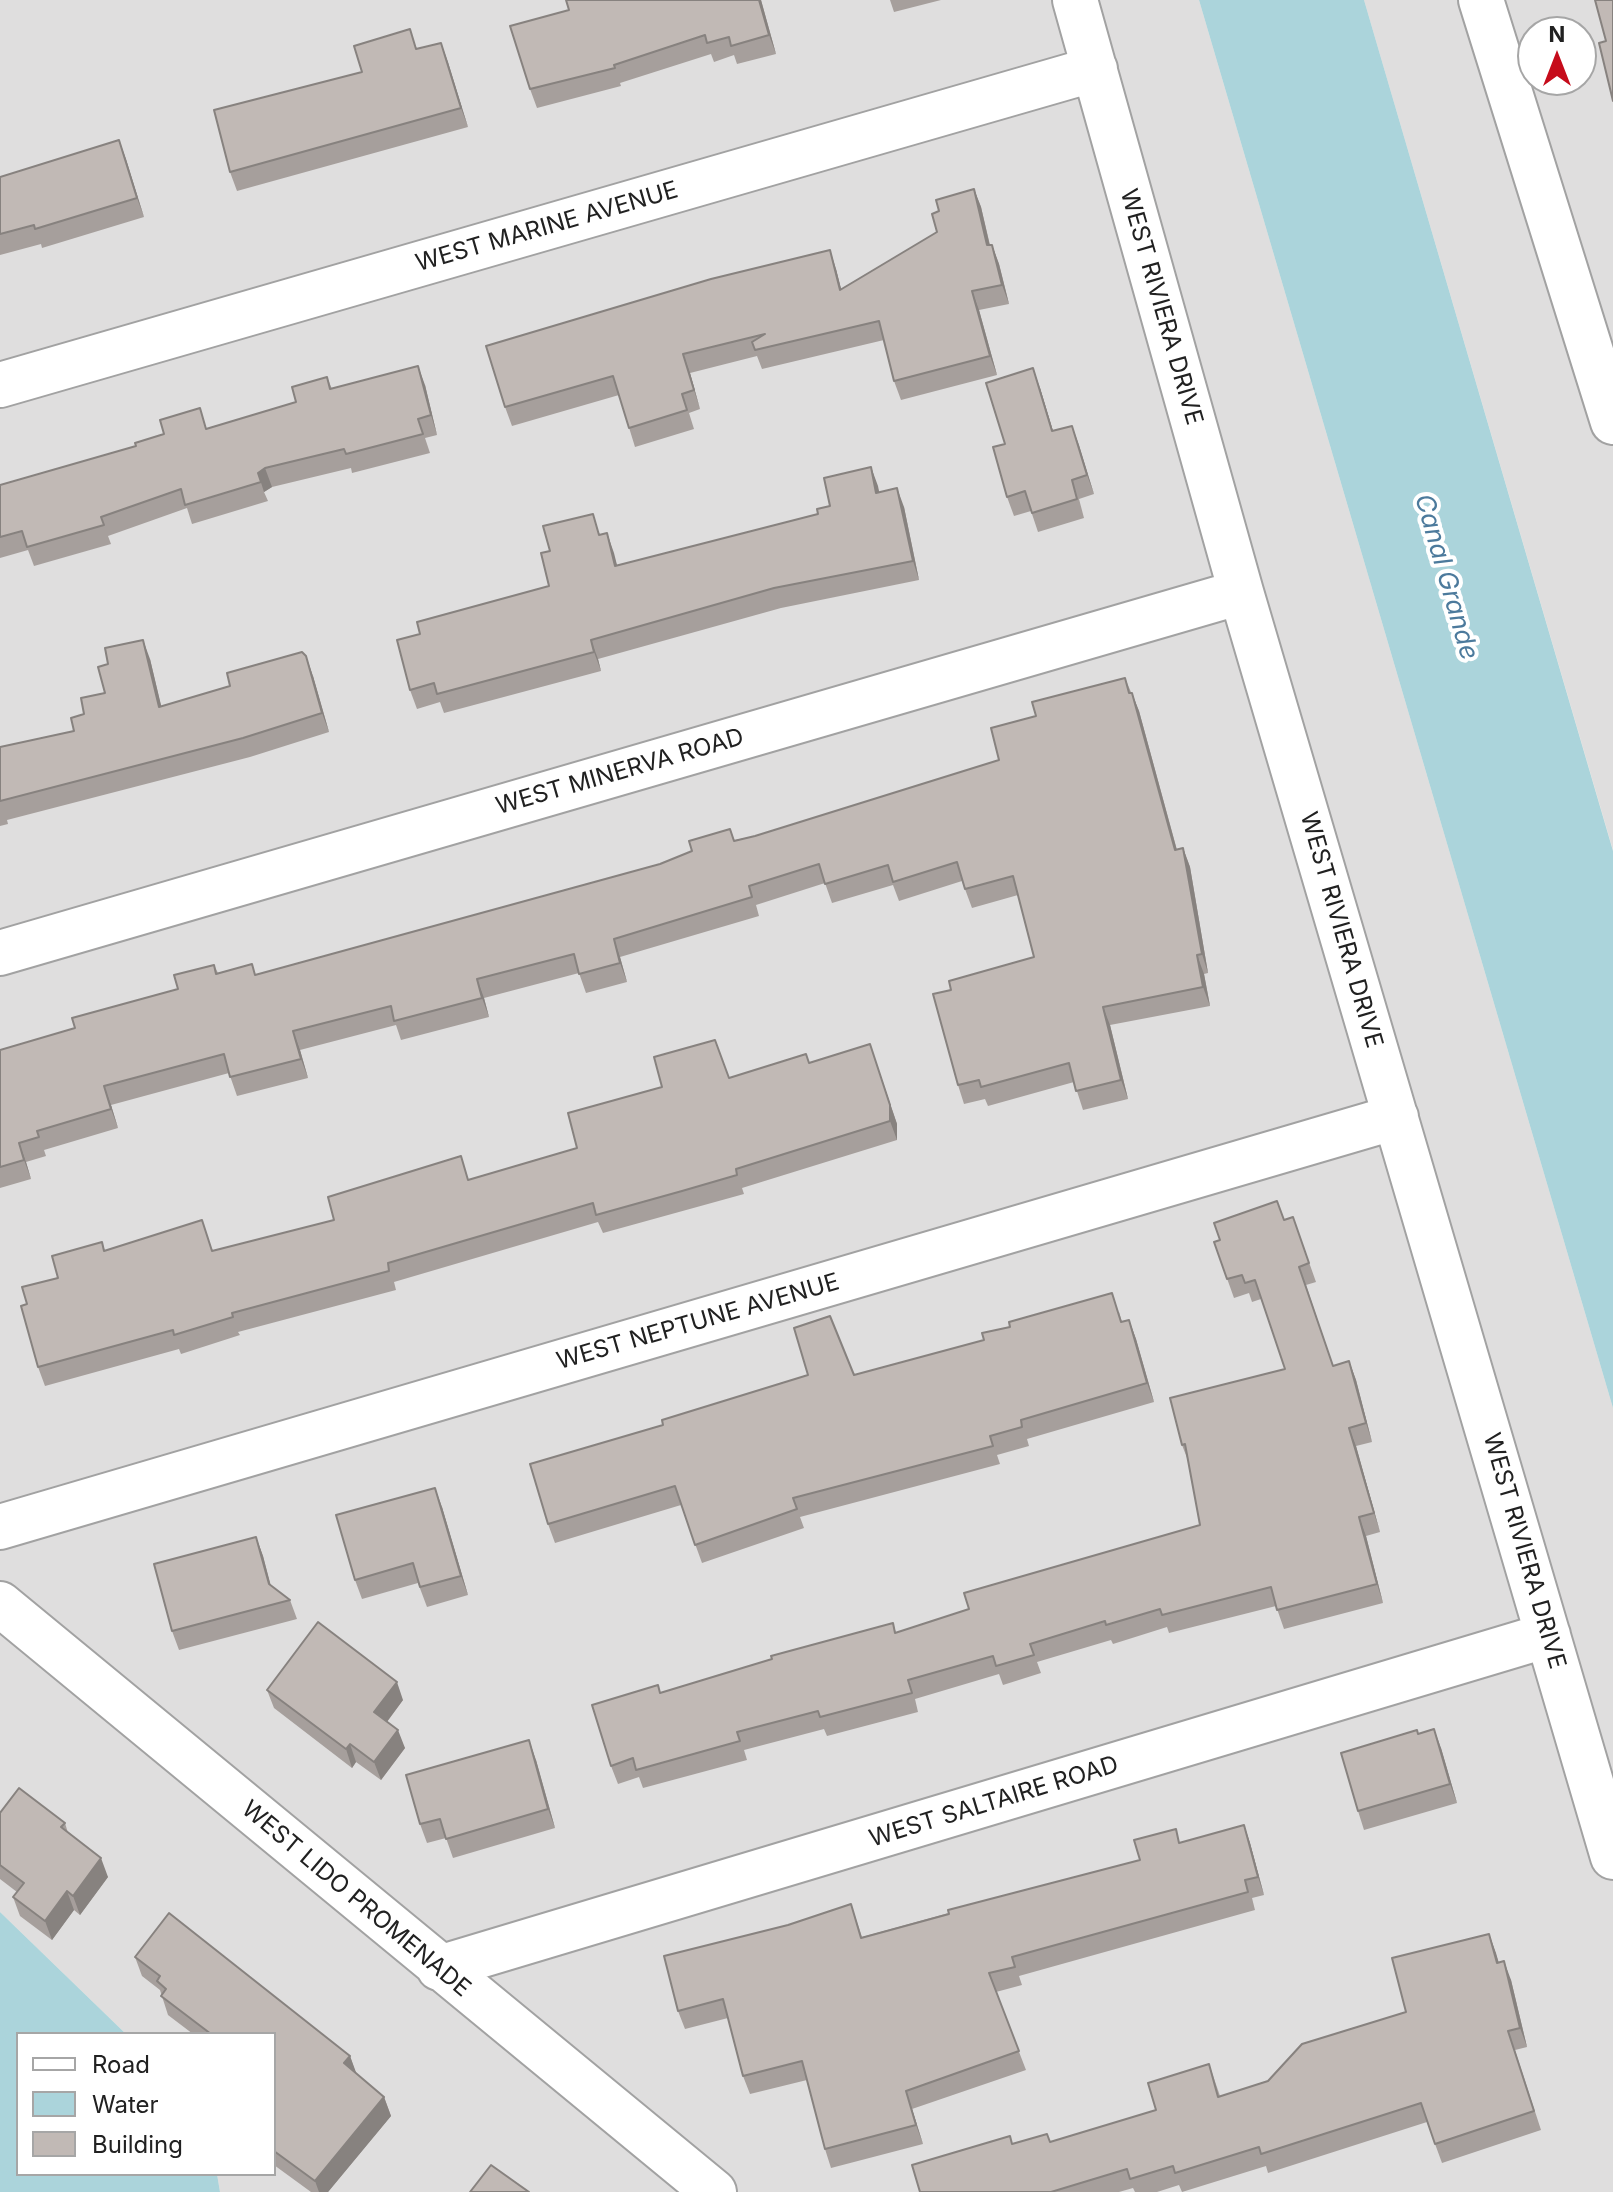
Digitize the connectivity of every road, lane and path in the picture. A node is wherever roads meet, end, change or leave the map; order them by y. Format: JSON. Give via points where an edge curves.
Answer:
{"nodes":[{"id":1,"x":1075,"y":0,"type":"edge"},
{"id":2,"x":1481,"y":0,"type":"edge"},
{"id":3,"x":1095,"y":69,"type":"junction"},
{"id":4,"x":0,"y":385,"type":"edge"},
{"id":5,"x":1613,"y":422,"type":"edge"},
{"id":6,"x":1241,"y":592,"type":"junction"},
{"id":7,"x":0,"y":953,"type":"edge"},
{"id":8,"x":1396,"y":1117,"type":"junction"},
{"id":9,"x":0,"y":1527,"type":"edge"},
{"id":10,"x":0,"y":1604,"type":"edge"},
{"id":11,"x":1548,"y":1635,"type":"junction"},
{"id":12,"x":1613,"y":1857,"type":"edge"},
{"id":13,"x":439,"y":1968,"type":"junction"},
{"id":14,"x":714,"y":2192,"type":"edge"}],
"edges":[{"from":1,"to":3,"type":"street","name":"WEST RIVIERA DRIVE"},
{"from":2,"to":5,"type":"street"},
{"from":3,"to":4,"type":"street","name":"WEST MARINE AVENUE"},
{"from":3,"to":6,"type":"street","name":"WEST RIVIERA DRIVE"},
{"from":6,"to":7,"type":"street","name":"WEST MINERVA ROAD"},
{"from":6,"to":8,"type":"street","name":"WEST RIVIERA DRIVE"},
{"from":8,"to":9,"type":"street","name":"WEST NEPTUNE AVENUE"},
{"from":8,"to":11,"type":"street","name":"WEST RIVIERA DRIVE"},
{"from":10,"to":13,"type":"street","name":"WEST LIDO PROMENADE"},
{"from":11,"to":12,"type":"street","name":"WEST RIVIERA DRIVE"},
{"from":11,"to":13,"type":"street","name":"WEST SALTAIRE ROAD"},
{"from":13,"to":14,"type":"street","name":"WEST LIDO PROMENADE"}]}
